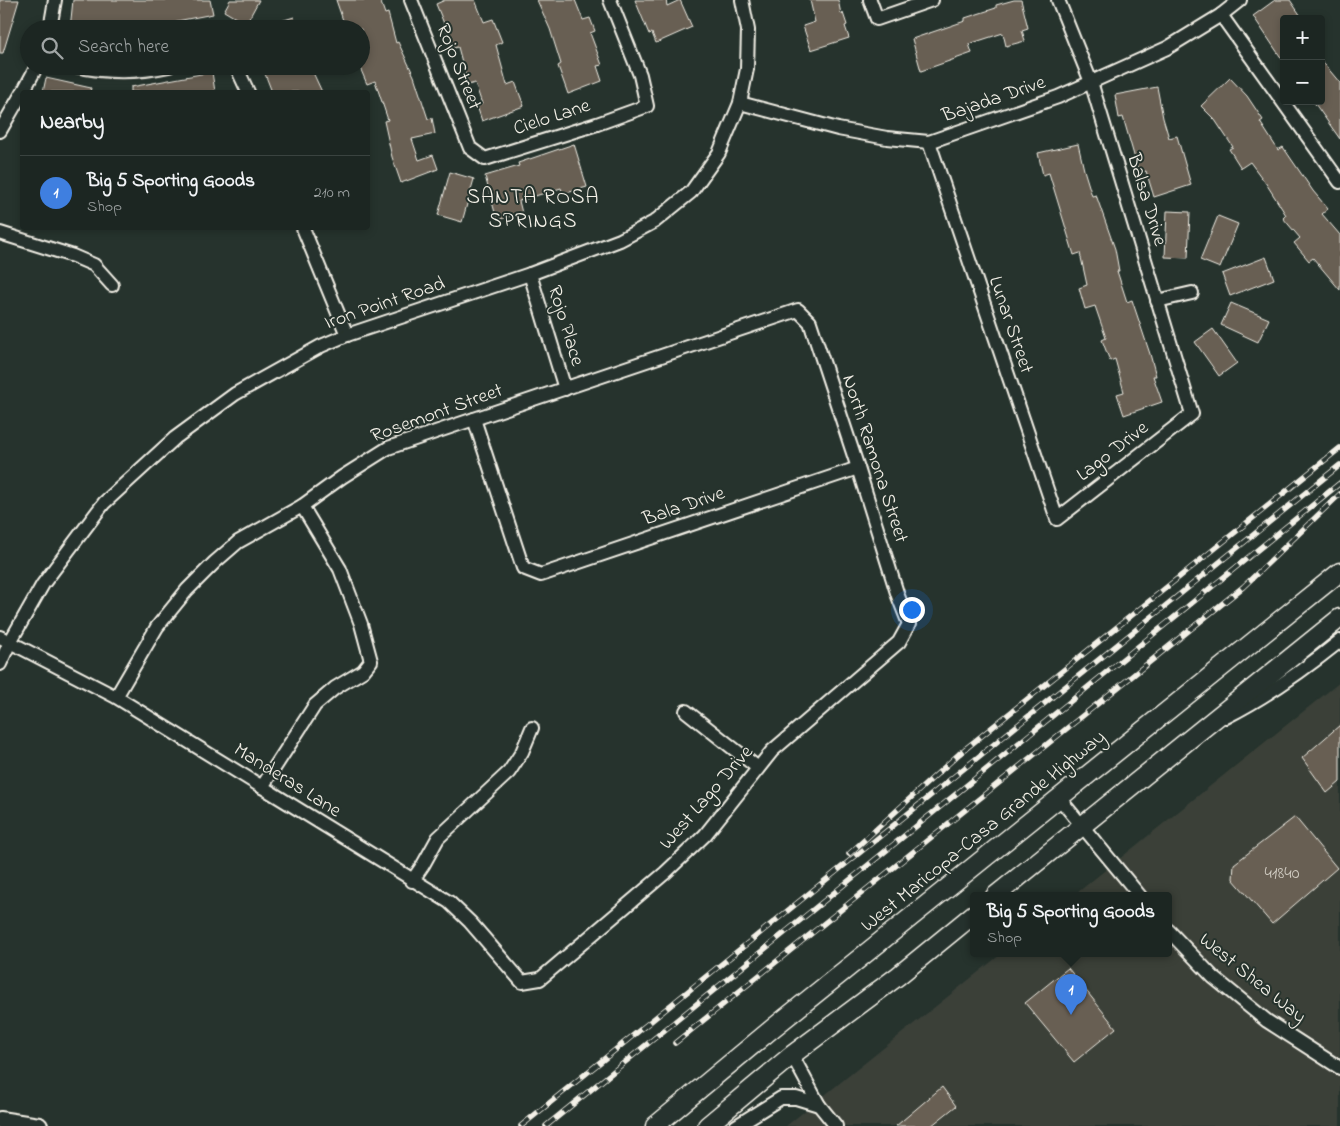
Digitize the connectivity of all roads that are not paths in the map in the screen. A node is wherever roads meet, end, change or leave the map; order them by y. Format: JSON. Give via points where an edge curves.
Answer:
{"nodes":[{"id":1,"x":55,"y":0,"type":"edge"},
{"id":2,"x":412,"y":0,"type":"edge"},
{"id":3,"x":610,"y":0,"type":"edge"},
{"id":4,"x":742,"y":0,"type":"edge"},
{"id":5,"x":870,"y":0,"type":"edge"},
{"id":6,"x":932,"y":0,"type":"edge"},
{"id":7,"x":1058,"y":0,"type":"edge"},
{"id":8,"x":1240,"y":0,"type":"edge"},
{"id":9,"x":1221,"y":16,"type":"junction"},
{"id":10,"x":52,"y":20,"type":"edge"},
{"id":11,"x":32,"y":75,"type":"edge"},
{"id":12,"x":240,"y":75,"type":"edge"},
{"id":13,"x":1091,"y":82,"type":"junction"},
{"id":14,"x":25,"y":90,"type":"edge"},
{"id":15,"x":247,"y":90,"type":"edge"},
{"id":16,"x":20,"y":98,"type":"edge"},
{"id":17,"x":740,"y":103,"type":"junction"},
{"id":18,"x":0,"y":131,"type":"edge"},
{"id":19,"x":929,"y":142,"type":"junction"},
{"id":20,"x":470,"y":148,"type":"joint"},
{"id":21,"x":1340,"y":182,"type":"edge"},
{"id":22,"x":304,"y":230,"type":"edge"},
{"id":23,"x":0,"y":233,"type":"edge"},
{"id":24,"x":530,"y":274,"type":"junction"},
{"id":25,"x":112,"y":285,"type":"dead end"},
{"id":26,"x":1192,"y":293,"type":"dead end"},
{"id":27,"x":1157,"y":301,"type":"junction"},
{"id":28,"x":798,"y":310,"type":"joint"},
{"id":29,"x":347,"y":335,"type":"junction"},
{"id":30,"x":565,"y":389,"type":"junction"},
{"id":31,"x":1192,"y":414,"type":"joint"},
{"id":32,"x":474,"y":419,"type":"junction"},
{"id":33,"x":858,"y":468,"type":"junction"},
{"id":34,"x":302,"y":506,"type":"junction"},
{"id":35,"x":1056,"y":520,"type":"joint"},
{"id":36,"x":1340,"y":572,"type":"edge"},
{"id":37,"x":1340,"y":618,"type":"edge"},
{"id":38,"x":909,"y":624,"type":"joint"},
{"id":39,"x":5,"y":640,"type":"edge"},
{"id":40,"x":1340,"y":641,"type":"edge"},
{"id":41,"x":0,"y":664,"type":"edge"},
{"id":42,"x":116,"y":698,"type":"junction"},
{"id":43,"x":686,"y":711,"type":"dead end"},
{"id":44,"x":1206,"y":727,"type":"junction"},
{"id":45,"x":532,"y":728,"type":"dead end"},
{"id":46,"x":758,"y":768,"type":"junction"},
{"id":47,"x":262,"y":787,"type":"junction"},
{"id":48,"x":1059,"y":798,"type":"junction"},
{"id":49,"x":1081,"y":826,"type":"junction"},
{"id":50,"x":412,"y":881,"type":"junction"},
{"id":51,"x":1000,"y":892,"type":"edge"},
{"id":52,"x":1137,"y":892,"type":"edge"},
{"id":53,"x":970,"y":917,"type":"edge"},
{"id":54,"x":1172,"y":934,"type":"edge"},
{"id":55,"x":522,"y":982,"type":"joint"},
{"id":56,"x":792,"y":1055,"type":"junction"},
{"id":57,"x":1340,"y":1068,"type":"edge"},
{"id":58,"x":819,"y":1106,"type":"junction"},
{"id":59,"x":0,"y":1120,"type":"edge"},
{"id":60,"x":38,"y":1126,"type":"edge"},
{"id":61,"x":655,"y":1126,"type":"edge"},
{"id":62,"x":707,"y":1126,"type":"edge"},
{"id":63,"x":736,"y":1126,"type":"edge"},
{"id":64,"x":836,"y":1126,"type":"edge"}],
"edges":[{"from":1,"to":10,"type":"street"},
{"from":2,"to":20,"type":"street","name":"Rojo Street"},
{"from":3,"to":20,"type":"street","name":"Cielo Lane","via":[[640,75],[647,106],[485,158]]},
{"from":4,"to":17,"type":"street","name":"Iron Point Road","via":[[748,30]]},
{"from":5,"to":6,"type":"street","via":[[877,19]]},
{"from":7,"to":13,"type":"street","name":"Balsa Drive"},
{"from":8,"to":9,"type":"street","name":"Bajada Drive"},
{"from":9,"to":13,"type":"street","name":"Bajada Drive","via":[[1168,48]]},
{"from":9,"to":21,"type":"street"},
{"from":11,"to":14,"type":"street"},
{"from":12,"to":15,"type":"street"},
{"from":13,"to":19,"type":"street","name":"Bajada Drive","via":[[1058,97]]},
{"from":13,"to":27,"type":"street","name":"Balsa Drive"},
{"from":16,"to":18,"type":"street"},
{"from":17,"to":19,"type":"street","name":"Bajada Drive","via":[[838,129]]},
{"from":17,"to":24,"type":"street","name":"Iron Point Road","via":[[719,153],[690,192],[654,222],[620,240]]},
{"from":19,"to":35,"type":"street","name":"Lunar Street"},
{"from":22,"to":29,"type":"street"},
{"from":23,"to":25,"type":"street","via":[[94,265]]},
{"from":24,"to":29,"type":"street","name":"Iron Point Road"},
{"from":24,"to":30,"type":"street","name":"Rojo Place"},
{"from":26,"to":27,"type":"street"},
{"from":27,"to":31,"type":"street","name":"Balsa Drive"},
{"from":28,"to":30,"type":"street","name":"Rosemont Street"},
{"from":28,"to":33,"type":"street","name":"North Ramona Street","via":[[810,322]]},
{"from":29,"to":39,"type":"street","name":"Iron Point Road","via":[[235,394],[175,438],[104,503]]},
{"from":30,"to":32,"type":"street","name":"Rosemont Street"},
{"from":31,"to":35,"type":"street","name":"Lago Drive"},
{"from":32,"to":33,"type":"street","name":"Bala Drive","via":[[523,568],[541,575]]},
{"from":32,"to":34,"type":"street","name":"Rosemont Street","via":[[388,448]]},
{"from":33,"to":38,"type":"street","name":"North Ramona Street"},
{"from":34,"to":42,"type":"street","name":"Rosemont Street","via":[[238,542],[214,562],[157,627]]},
{"from":34,"to":47,"type":"street","via":[[340,569],[371,661],[363,671],[334,688],[315,705]]},
{"from":36,"to":48,"type":"main road","name":"West Maricopa-Casa Grande Highway"},
{"from":37,"to":44,"type":"main road"},
{"from":38,"to":46,"type":"street","name":"West Lago Drive","via":[[899,642],[772,751]]},
{"from":39,"to":41,"type":"street","name":"Iron Point Road"},
{"from":39,"to":42,"type":"street","name":"Manderas Lane"},
{"from":40,"to":44,"type":"street","via":[[1246,706]]},
{"from":42,"to":47,"type":"street","name":"Manderas Lane"},
{"from":43,"to":46,"type":"street"},
{"from":44,"to":49,"type":"main road"},
{"from":45,"to":50,"type":"street","via":[[509,772],[438,838]]},
{"from":46,"to":55,"type":"street","name":"West Lago Drive","via":[[705,835],[666,873],[540,979]]},
{"from":47,"to":50,"type":"street","name":"Manderas Lane"},
{"from":48,"to":49,"type":"street"},
{"from":48,"to":61,"type":"main road","name":"West Maricopa-Casa Grande Highway"},
{"from":49,"to":51,"type":"main road"},
{"from":49,"to":52,"type":"street"},
{"from":50,"to":55,"type":"street","name":"Manderas Lane","via":[[449,902]]},
{"from":53,"to":56,"type":"main road"},
{"from":54,"to":57,"type":"street","name":"West Shea Way","via":[[1213,977],[1267,1021]]},
{"from":56,"to":58,"type":"street"},
{"from":56,"to":62,"type":"main road"},
{"from":58,"to":63,"type":"street","via":[[796,1098],[780,1098]]},
{"from":58,"to":64,"type":"street"},
{"from":59,"to":60,"type":"street"}]}
